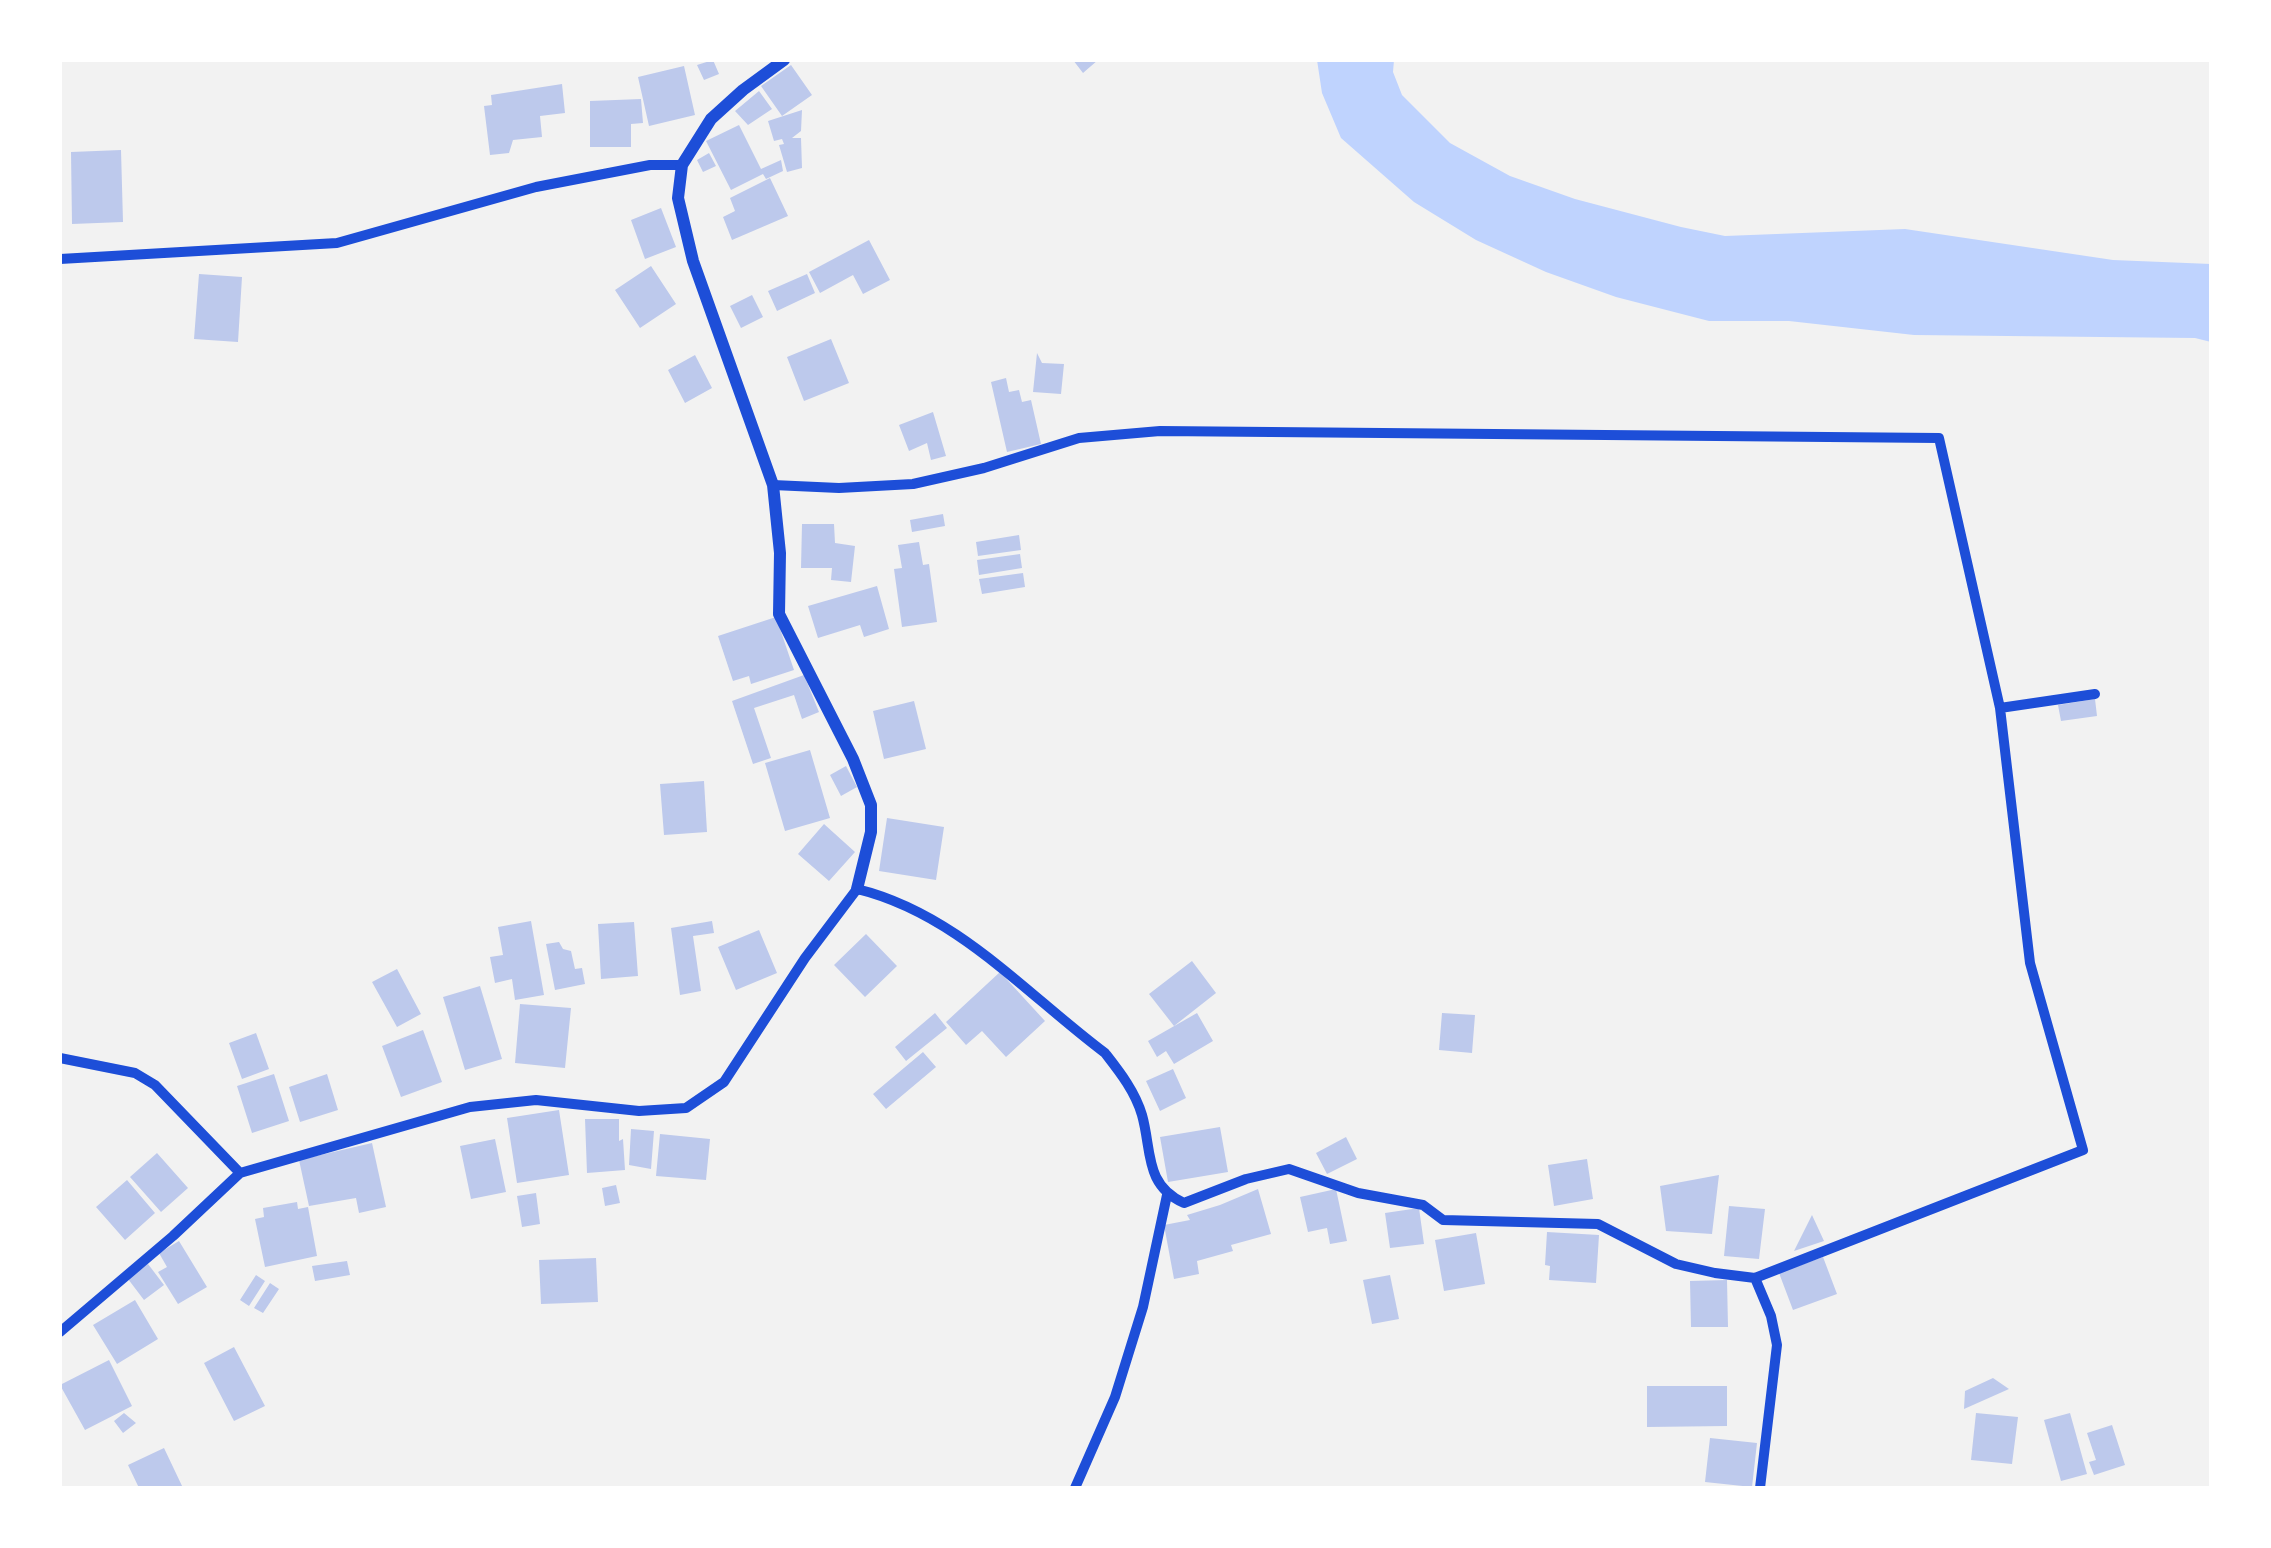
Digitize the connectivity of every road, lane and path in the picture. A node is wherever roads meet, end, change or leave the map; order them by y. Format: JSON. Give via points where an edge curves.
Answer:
{"nodes":[{"id":1,"x":784,"y":60,"type":"edge"},
{"id":2,"x":682,"y":164,"type":"junction"},
{"id":3,"x":60,"y":260,"type":"edge"},
{"id":4,"x":773,"y":484,"type":"junction"},
{"id":5,"x":2095,"y":694,"type":"dead end"},
{"id":6,"x":2000,"y":708,"type":"junction"},
{"id":7,"x":857,"y":889,"type":"junction"},
{"id":8,"x":60,"y":1058,"type":"edge"},
{"id":9,"x":240,"y":1174,"type":"junction"},
{"id":10,"x":1167,"y":1195,"type":"junction"},
{"id":11,"x":1755,"y":1278,"type":"junction"},
{"id":12,"x":60,"y":1332,"type":"edge"},
{"id":13,"x":1075,"y":1488,"type":"edge"},
{"id":14,"x":1760,"y":1488,"type":"edge"}],
"edges":[{"from":1,"to":2,"type":"street","via":[[711,119]]},
{"from":2,"to":3,"type":"street","via":[[536,187],[338,243]]},
{"from":2,"to":4,"type":"street","via":[[678,198],[693,261]]},
{"from":4,"to":6,"type":"street","via":[[913,484],[1079,438],[1160,431],[1939,438]]},
{"from":4,"to":7,"type":"street","via":[[779,614],[854,759],[870,805],[871,832]]},
{"from":5,"to":6,"type":"street"},
{"from":6,"to":11,"type":"street","via":[[2030,963],[2083,1150]]},
{"from":7,"to":9,"type":"street","via":[[724,1082],[686,1108],[639,1111],[536,1100],[470,1107]]},
{"from":7,"to":10,"type":"street","via":[[940,920],[1105,1053],[1141,1113],[1149,1164]]},
{"from":8,"to":9,"type":"street","via":[[134,1074],[154,1085]]},
{"from":9,"to":12,"type":"street"},
{"from":10,"to":11,"type":"street","via":[[1184,1203],[1289,1169],[1358,1193],[1422,1205],[1442,1220],[1598,1224],[1676,1264]]},
{"from":10,"to":13,"type":"street","via":[[1115,1397]]},
{"from":11,"to":14,"type":"street","via":[[1776,1345]]}]}
